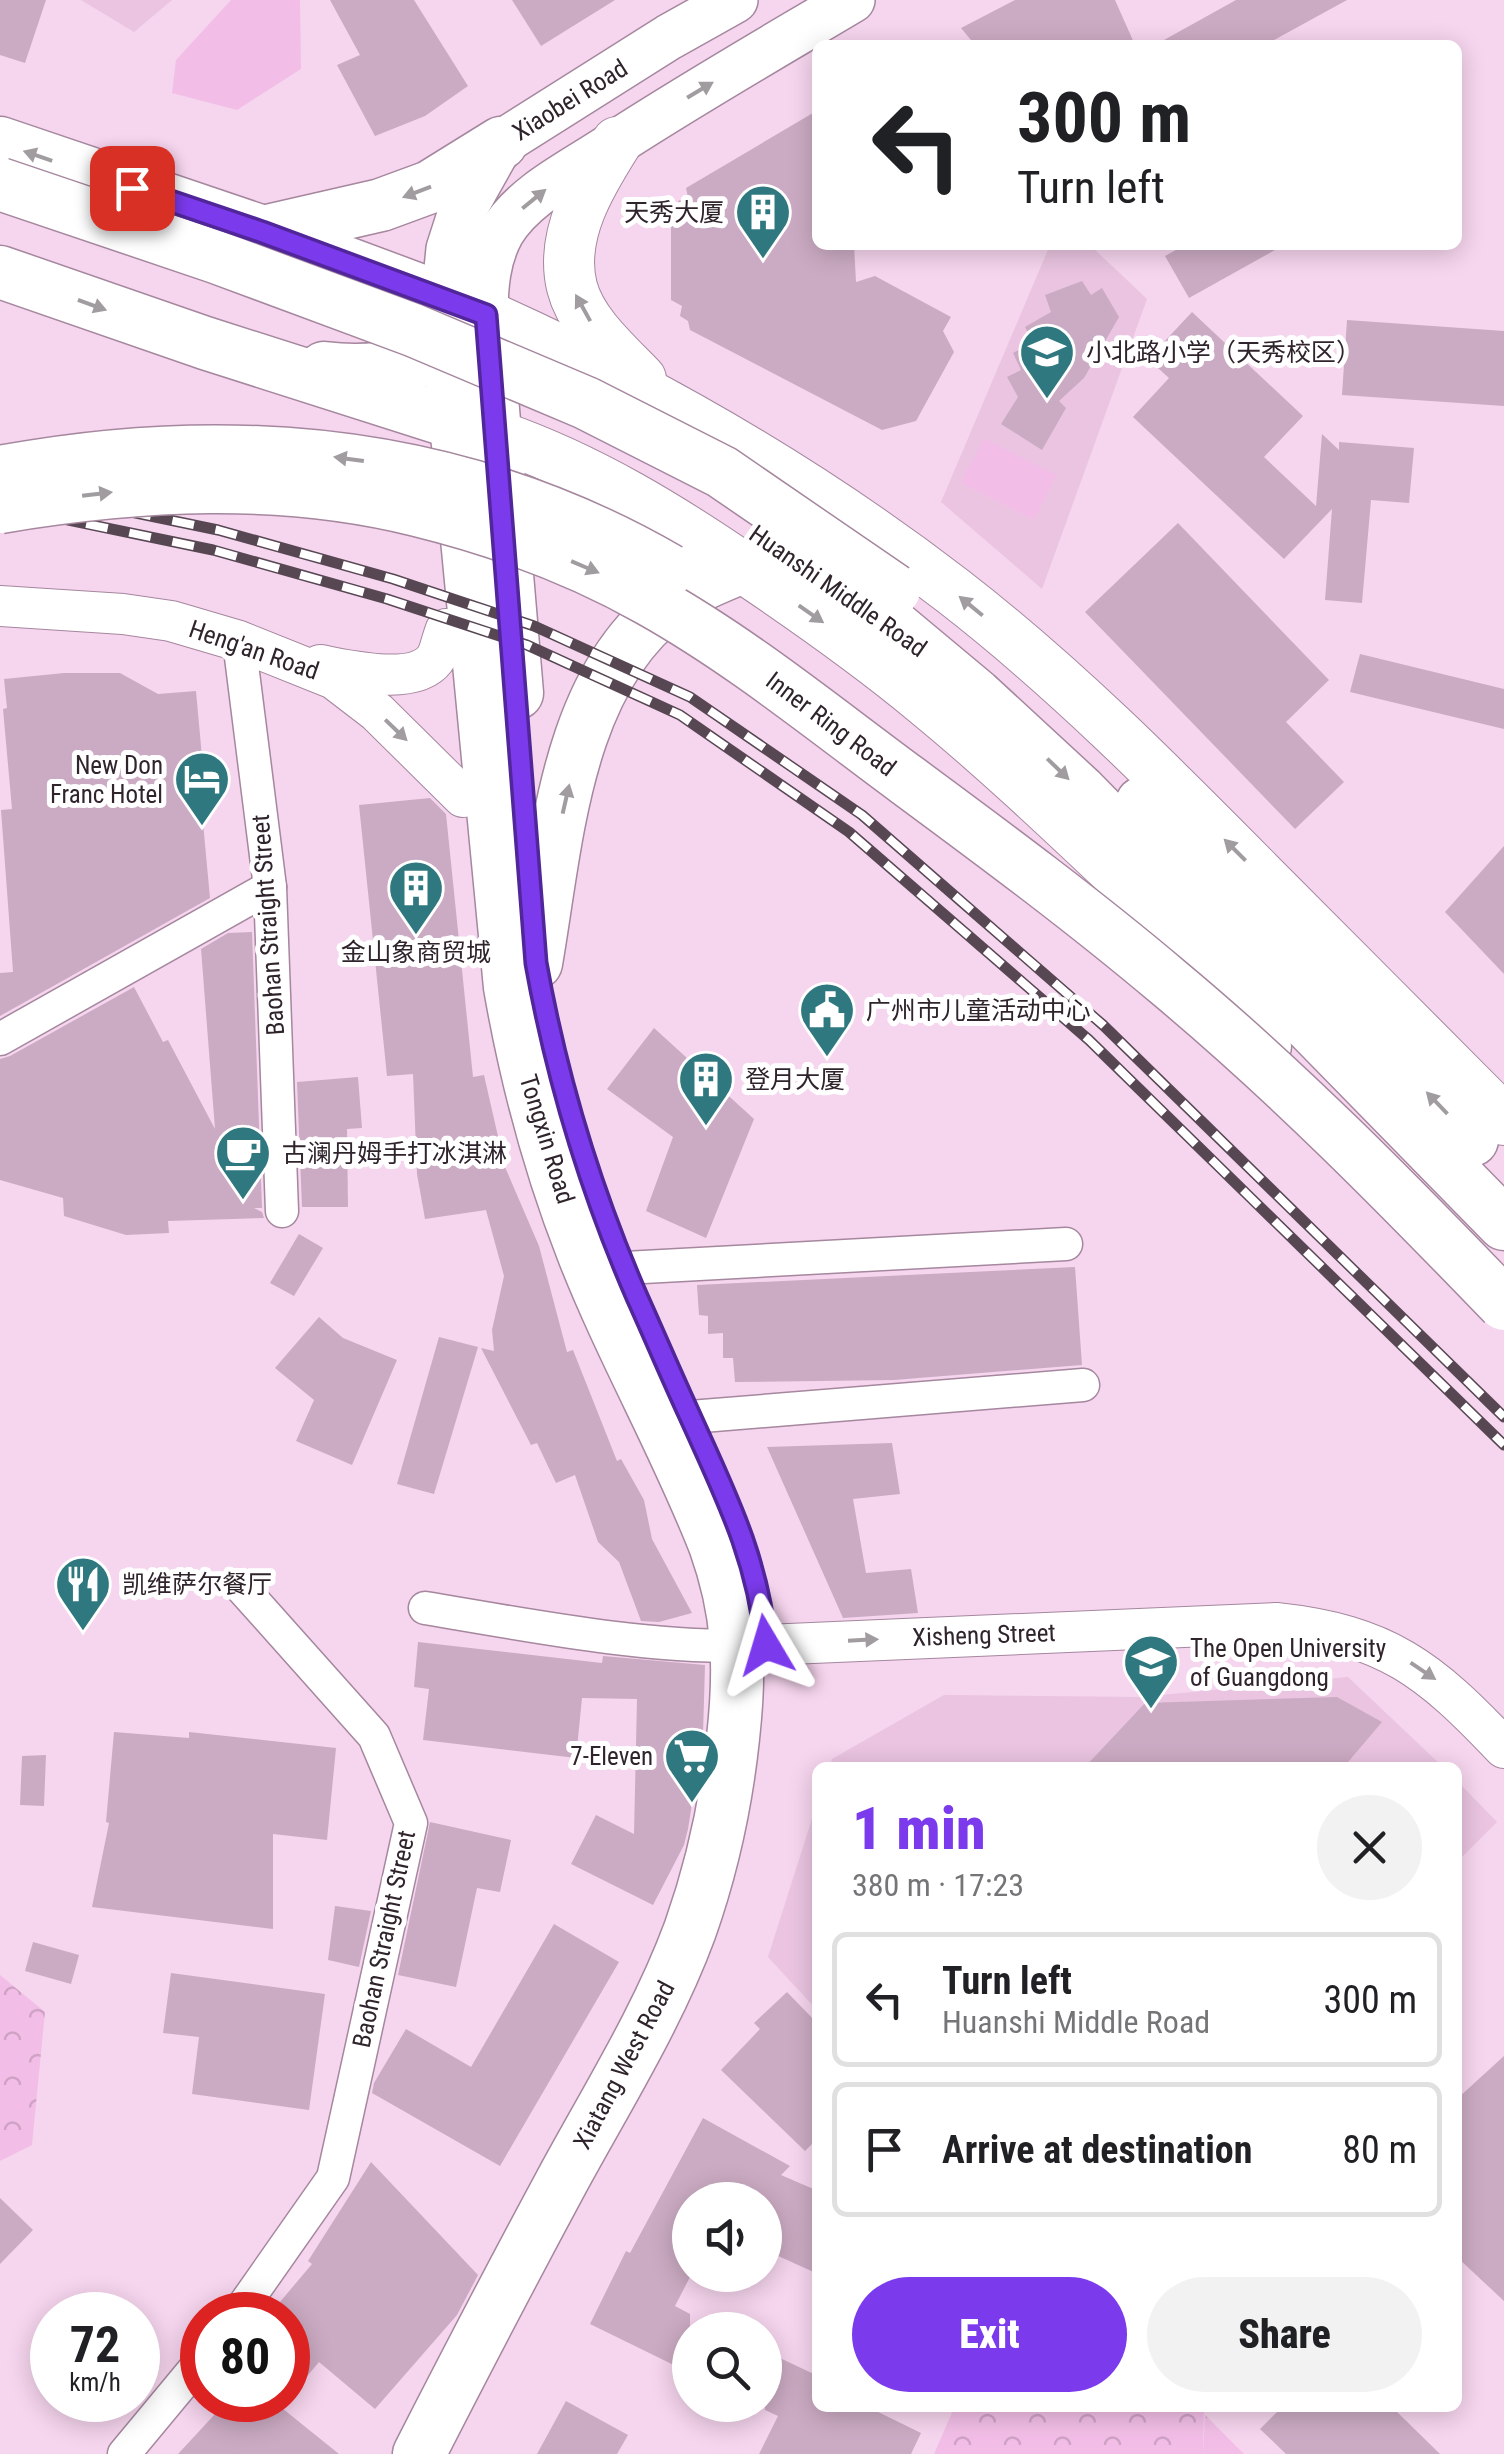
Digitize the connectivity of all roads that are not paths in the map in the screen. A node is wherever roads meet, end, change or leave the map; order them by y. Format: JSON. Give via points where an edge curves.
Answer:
{"nodes":[{"id":1,"x":735,"y":0,"type":"edge"},
{"id":2,"x":852,"y":0,"type":"edge"},
{"id":3,"x":617,"y":142,"type":"junction"},
{"id":4,"x":0,"y":143,"type":"edge"},
{"id":5,"x":501,"y":143,"type":"junction"},
{"id":6,"x":0,"y":184,"type":"edge"},
{"id":7,"x":0,"y":204,"type":"edge"},
{"id":8,"x":0,"y":220,"type":"edge"},
{"id":9,"x":262,"y":232,"type":"junction"},
{"id":10,"x":0,"y":272,"type":"edge"},
{"id":11,"x":465,"y":307,"type":"junction"},
{"id":12,"x":205,"y":343,"type":"junction"},
{"id":13,"x":440,"y":353,"type":"junction"},
{"id":14,"x":670,"y":408,"type":"junction"},
{"id":15,"x":466,"y":417,"type":"junction"},
{"id":16,"x":760,"y":459,"type":"junction"},
{"id":17,"x":0,"y":472,"type":"edge"},
{"id":18,"x":0,"y":508,"type":"edge"},
{"id":19,"x":722,"y":553,"type":"junction"},
{"id":20,"x":886,"y":602,"type":"junction"},
{"id":21,"x":0,"y":606,"type":"edge"},
{"id":22,"x":446,"y":629,"type":"junction"},
{"id":23,"x":238,"y":641,"type":"junction"},
{"id":24,"x":286,"y":659,"type":"junction"},
{"id":25,"x":462,"y":797,"type":"junction"},
{"id":26,"x":270,"y":887,"type":"junction"},
{"id":27,"x":1239,"y":901,"type":"junction"},
{"id":28,"x":1194,"y":946,"type":"junction"},
{"id":29,"x":1353,"y":969,"type":"junction"},
{"id":30,"x":523,"y":975,"type":"junction"},
{"id":31,"x":1310,"y":1026,"type":"junction"},
{"id":32,"x":0,"y":1039,"type":"edge"},
{"id":33,"x":1504,"y":1120,"type":"edge"},
{"id":34,"x":282,"y":1211,"type":"dead end"},
{"id":35,"x":1066,"y":1244,"type":"dead end"},
{"id":36,"x":1502,"y":1248,"type":"edge"},
{"id":37,"x":625,"y":1268,"type":"junction"},
{"id":38,"x":1082,"y":1386,"type":"dead end"},
{"id":39,"x":690,"y":1418,"type":"junction"},
{"id":40,"x":241,"y":1587,"type":"dead end"},
{"id":41,"x":425,"y":1608,"type":"dead end"},
{"id":42,"x":752,"y":1646,"type":"junction"},
{"id":43,"x":1504,"y":1748,"type":"edge"},
{"id":44,"x":253,"y":2292,"type":"edge"},
{"id":45,"x":180,"y":2387,"type":"edge"},
{"id":46,"x":124,"y":2454,"type":"edge"},
{"id":47,"x":419,"y":2454,"type":"edge"},
{"id":48,"x":456,"y":2454,"type":"edge"}],
"edges":[{"from":1,"to":5,"type":"main road","name":"Xiaobei Road"},
{"from":3,"to":2,"type":"main road","one_way":true},
{"from":11,"to":3,"type":"main road","one_way":true,"via":[[515,215]]},
{"from":14,"to":3,"type":"main road","one_way":true,"via":[[611,348],[572,286],[581,205]]},
{"from":9,"to":4,"type":"highway","one_way":true},
{"from":5,"to":9,"type":"highway","one_way":true,"via":[[414,193]]},
{"from":5,"to":11,"type":"main road","name":"Xiaobei Road","via":[[449,249]]},
{"from":6,"to":20,"type":"highway","name":"Huanshi Middle Road","bridge":true,"via":[[413,330],[648,432],[722,472]]},
{"from":7,"to":13,"type":"highway"},
{"from":8,"to":20,"type":"highway","name":"Huanshi Middle Road","via":[[538,416],[663,475]]},
{"from":9,"to":11,"type":"highway"},
{"from":10,"to":12,"type":"highway","name":"Huanshi Middle Road","one_way":true},
{"from":11,"to":13,"type":"highway","via":[[472,332]]},
{"from":11,"to":14,"type":"main road"},
{"from":11,"to":15,"type":"highway","name":"Tongxin Road"},
{"from":12,"to":13,"type":"highway","via":[[342,370]]},
{"from":12,"to":15,"type":"highway","name":"Huanshi Middle Road"},
{"from":13,"to":15,"type":"highway"},
{"from":14,"to":15,"type":"highway","via":[[540,389]]},
{"from":14,"to":16,"type":"main road"},
{"from":15,"to":19,"type":"main road","name":"Huanshi Middle Road","via":[[597,478]]},
{"from":15,"to":22,"type":"highway"},
{"from":15,"to":30,"type":"highway","name":"Tongxin Road"},
{"from":16,"to":19,"type":"main road","via":[[703,467],[682,492],[682,505]]},
{"from":29,"to":16,"type":"main road","one_way":true,"via":[[1030,656],[953,591]]},
{"from":36,"to":17,"type":"highway","name":"Inner Ring Road","one_way":true,"bridge":true,"via":[[1156,930],[806,660],[636,551],[472,486],[323,455],[148,452]]},
{"from":18,"to":36,"type":"highway","name":"Inner Ring Road","one_way":true,"bridge":true,"via":[[121,491],[282,488],[417,510],[601,574],[742,658],[979,833],[1170,983],[1344,1140]]},
{"from":19,"to":28,"type":"main road","name":"Huanshi Middle Road","one_way":true,"via":[[925,700]]},
{"from":30,"to":19,"type":"highway","one_way":true,"via":[[581,736],[600,687],[629,646]]},
{"from":20,"to":27,"type":"highway","name":"Huanshi Middle Road","via":[[954,634],[1039,706]]},
{"from":20,"to":31,"type":"highway","name":"Huanshi Middle Road","one_way":true},
{"from":21,"to":23,"type":"street","name":"Heng'an Road","via":[[171,621]]},
{"from":22,"to":24,"type":"street","via":[[435,659],[422,670],[373,674]]},
{"from":22,"to":25,"type":"highway"},
{"from":23,"to":24,"type":"street","name":"Heng'an Road"},
{"from":23,"to":26,"type":"street","name":"Baohan Straight Street"},
{"from":24,"to":25,"type":"street","name":"Heng'an Road","one_way":true,"via":[[334,678]]},
{"from":25,"to":30,"type":"highway","via":[[486,953]]},
{"from":26,"to":32,"type":"street"},
{"from":26,"to":34,"type":"street","name":"Baohan Straight Street"},
{"from":27,"to":29,"type":"highway"},
{"from":36,"to":27,"type":"highway","name":"Huanshi Middle Road","one_way":true},
{"from":28,"to":31,"type":"main road","name":"Huanshi Middle Road"},
{"from":28,"to":36,"type":"highway","via":[[1228,1008]]},
{"from":29,"to":33,"type":"main road"},
{"from":30,"to":37,"type":"highway","name":"Tongxin Road","via":[[548,1029],[573,1128]]},
{"from":30,"to":42,"type":"highway","name":"Tongxin Road","via":[[531,1093],[563,1196]]},
{"from":31,"to":36,"type":"highway","name":"Huanshi Middle Road"},
{"from":35,"to":37,"type":"street"},
{"from":37,"to":39,"type":"highway","name":"Tongxin Road"},
{"from":38,"to":39,"type":"street"},
{"from":39,"to":42,"type":"highway","name":"Tongxin Road","via":[[750,1556],[759,1591]]},
{"from":40,"to":44,"type":"street","name":"Baohan Straight Street","via":[[374,1736],[410,1823],[332,2178]]},
{"from":41,"to":42,"type":"street","name":"Xisheng Street","via":[[556,1630]]},
{"from":42,"to":43,"type":"street","name":"Xisheng Street","one_way":true,"via":[[1276,1623],[1311,1627],[1378,1644],[1434,1678]]},
{"from":42,"to":47,"type":"highway","name":"Xiatang West Road","via":[[725,1801],[689,1931],[653,2012]]},
{"from":42,"to":48,"type":"highway","name":"Xiatang West Road","via":[[756,1788],[706,1971]]},
{"from":45,"to":46,"type":"street"}]}
